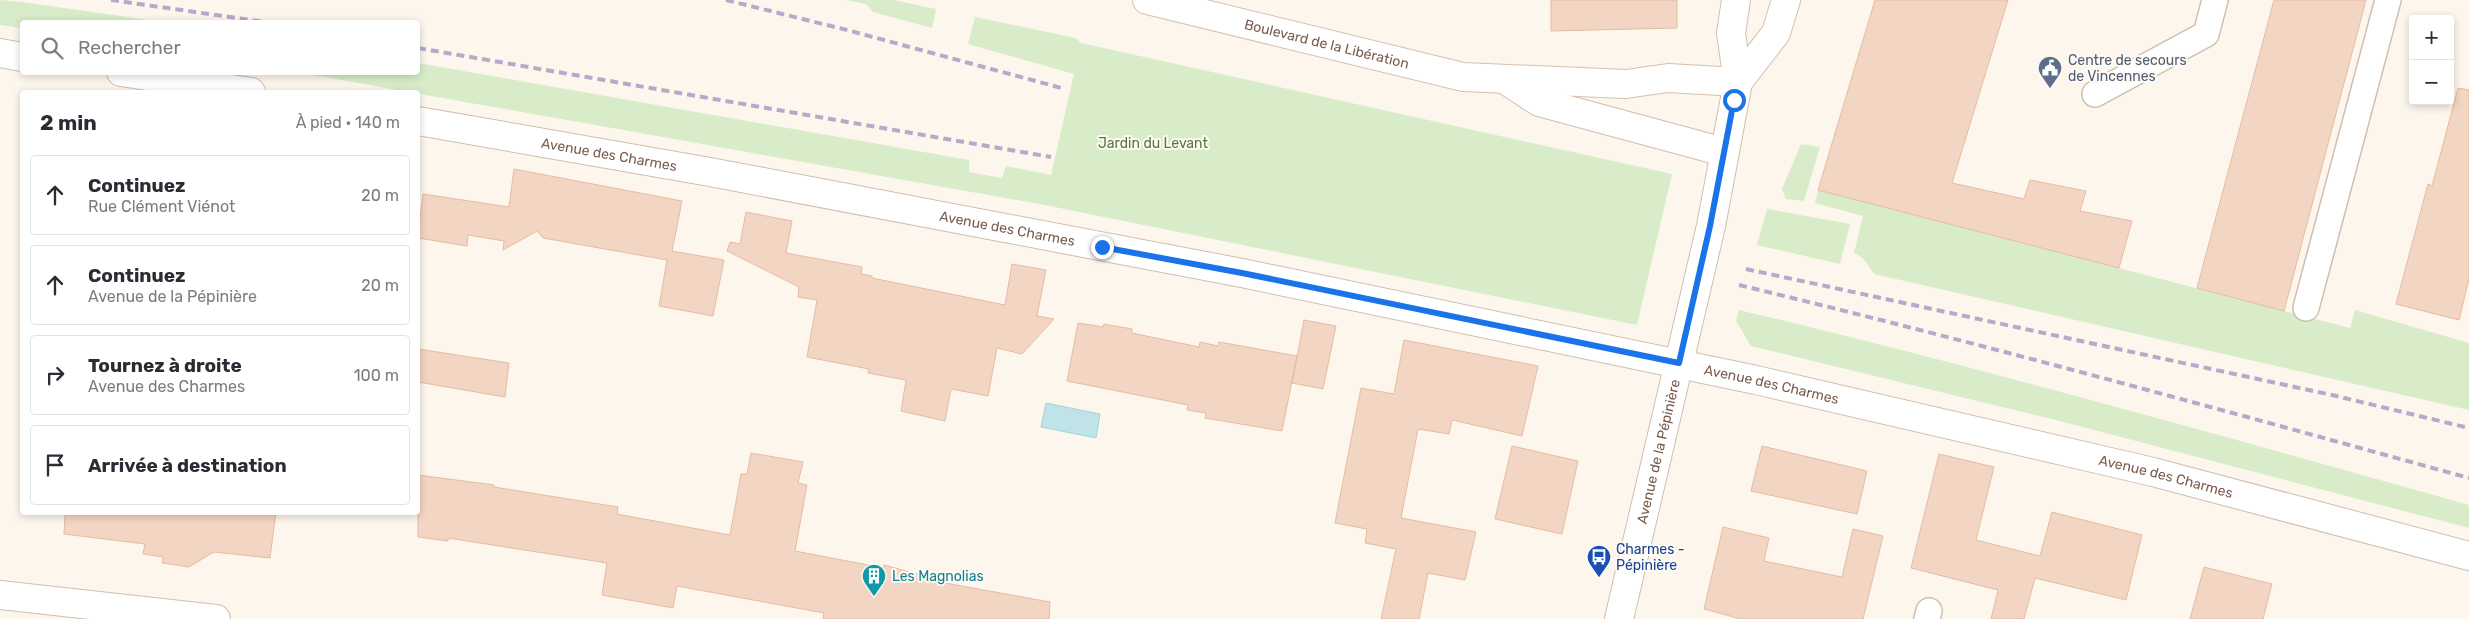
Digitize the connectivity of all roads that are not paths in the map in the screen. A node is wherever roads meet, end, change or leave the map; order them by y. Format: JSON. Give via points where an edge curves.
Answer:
{"nodes":[{"id":1,"x":1147,"y":0,"type":"edge"},
{"id":2,"x":1736,"y":0,"type":"edge"},
{"id":3,"x":1786,"y":0,"type":"edge"},
{"id":4,"x":2215,"y":0,"type":"edge"},
{"id":5,"x":2388,"y":0,"type":"edge"},
{"id":6,"x":0,"y":53,"type":"edge"},
{"id":7,"x":20,"y":57,"type":"edge"},
{"id":8,"x":140,"y":75,"type":"edge"},
{"id":9,"x":1507,"y":80,"type":"junction"},
{"id":10,"x":1738,"y":82,"type":"junction"},
{"id":11,"x":237,"y":90,"type":"edge"},
{"id":12,"x":2095,"y":94,"type":"dead end"},
{"id":13,"x":420,"y":121,"type":"edge"},
{"id":14,"x":1724,"y":152,"type":"junction"},
{"id":15,"x":2306,"y":308,"type":"dead end"},
{"id":16,"x":1679,"y":363,"type":"junction"},
{"id":17,"x":2469,"y":556,"type":"edge"},
{"id":18,"x":0,"y":596,"type":"edge"},
{"id":19,"x":216,"y":619,"type":"edge"},
{"id":20,"x":1619,"y":619,"type":"edge"}],
"edges":[{"from":1,"to":9,"type":"street","name":"Boulevard de la Libération","via":[[1463,77]]},
{"from":2,"to":10,"type":"street","via":[[1731,33]]},
{"from":3,"to":10,"type":"street","via":[[1776,33]]},
{"from":4,"to":12,"type":"lane","via":[[2206,34]]},
{"from":5,"to":15,"type":"lane"},
{"from":6,"to":7,"type":"street"},
{"from":8,"to":11,"type":"street"},
{"from":9,"to":10,"type":"street","name":"Boulevard de la Libération","via":[[1626,84],[1668,78]]},
{"from":9,"to":14,"type":"street","via":[[1539,102]]},
{"from":10,"to":14,"type":"street","name":"Avenue de la Pépinière"},
{"from":13,"to":16,"type":"street","name":"Avenue des Charmes","via":[[720,174],[1242,273]]},
{"from":14,"to":16,"type":"street","name":"Avenue de la Pépinière"},
{"from":16,"to":17,"type":"street","name":"Avenue des Charmes","via":[[2153,472]]},
{"from":16,"to":20,"type":"street","name":"Avenue de la Pépinière"},
{"from":18,"to":19,"type":"street"}]}
